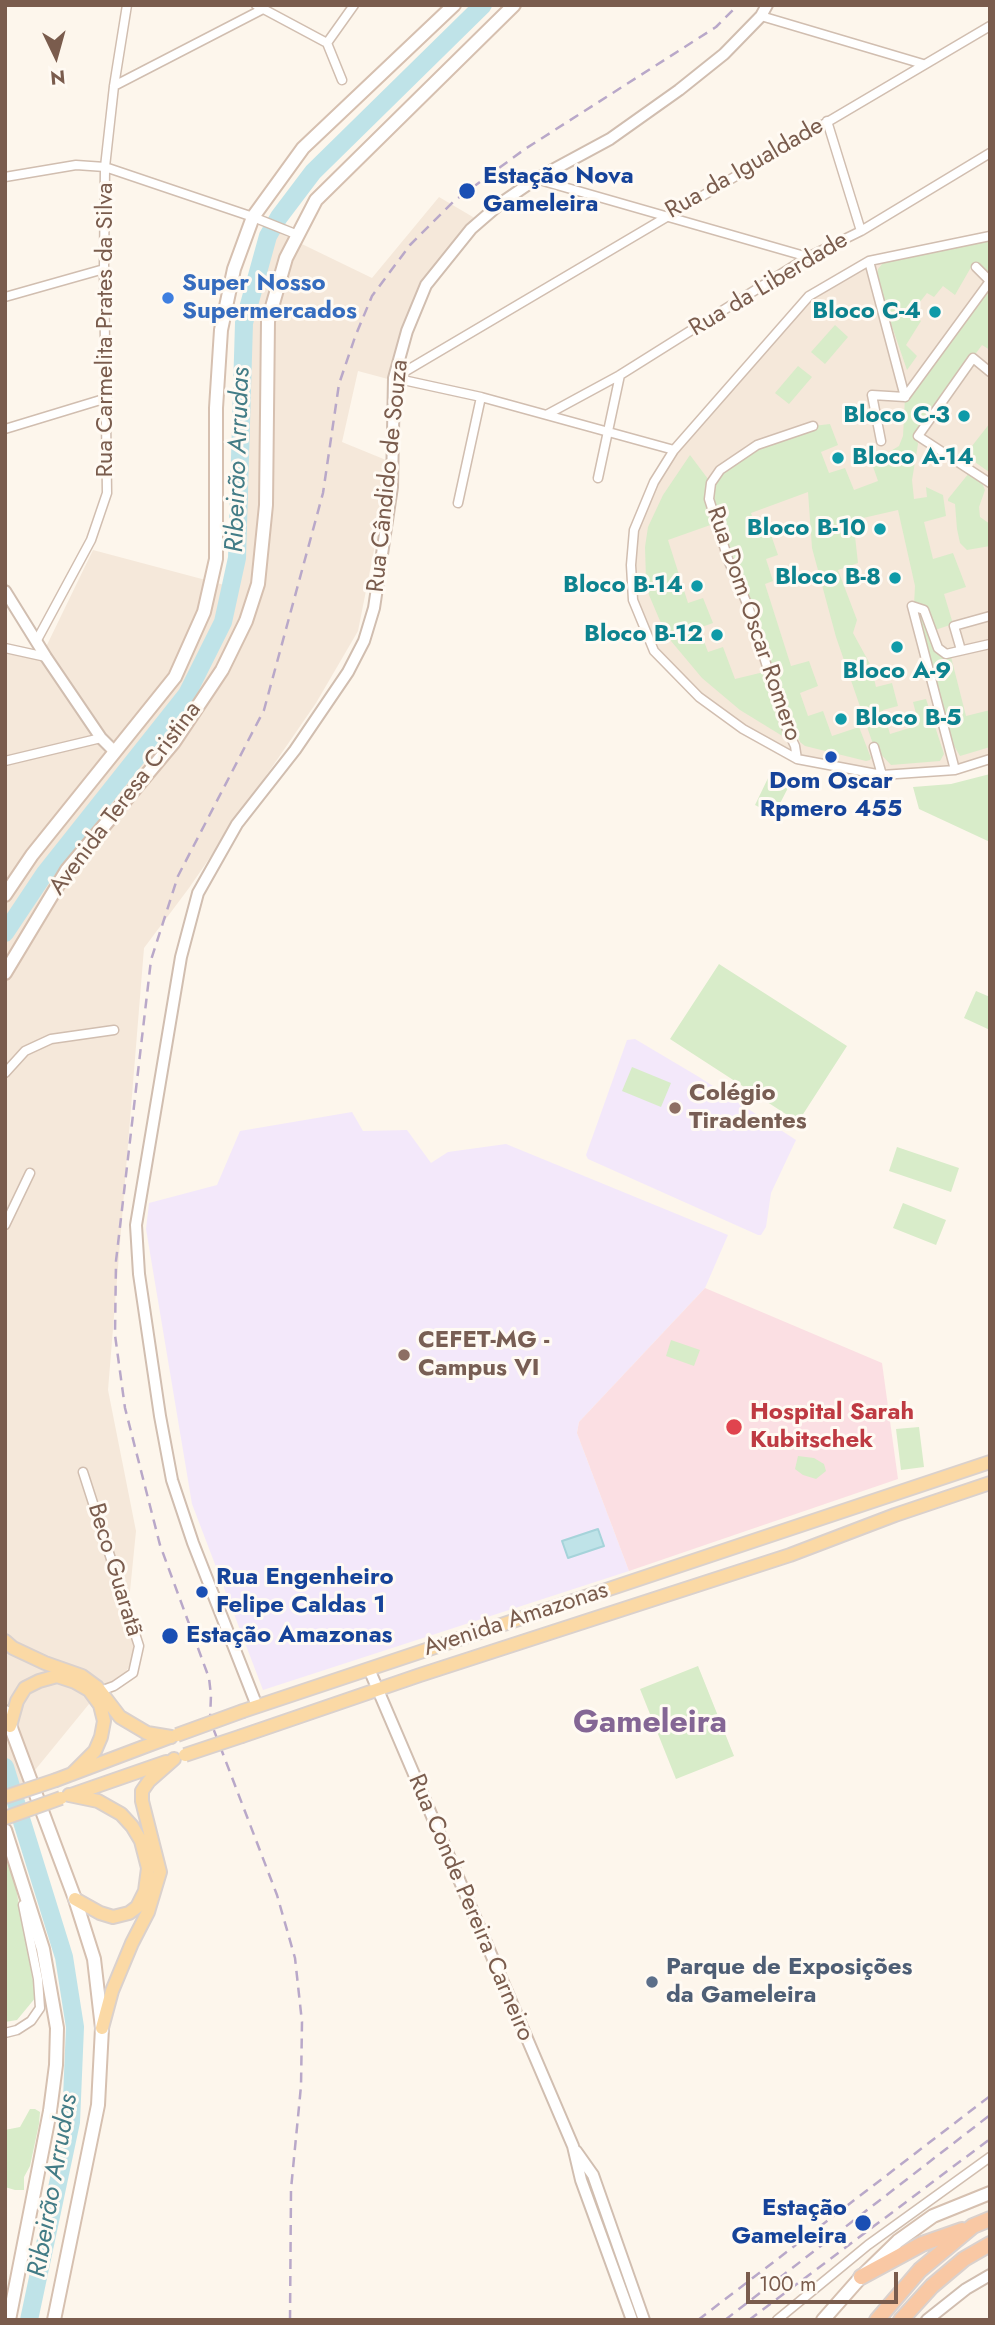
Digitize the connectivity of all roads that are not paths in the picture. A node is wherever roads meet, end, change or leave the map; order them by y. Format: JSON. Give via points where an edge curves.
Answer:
{"nodes":[{"id":1,"x":127,"y":5,"type":"edge"},
{"id":2,"x":354,"y":5,"type":"edge"},
{"id":3,"x":454,"y":5,"type":"edge"},
{"id":4,"x":514,"y":5,"type":"edge"},
{"id":5,"x":768,"y":5,"type":"edge"},
{"id":6,"x":260,"y":7,"type":"edge"},
{"id":7,"x":761,"y":16,"type":"junction"},
{"id":8,"x":990,"y":26,"type":"edge"},
{"id":9,"x":327,"y":43,"type":"junction"},
{"id":10,"x":923,"y":64,"type":"junction"},
{"id":11,"x":342,"y":80,"type":"dead end"},
{"id":12,"x":114,"y":86,"type":"junction"},
{"id":13,"x":827,"y":121,"type":"junction"},
{"id":14,"x":990,"y":153,"type":"edge"},
{"id":15,"x":105,"y":167,"type":"junction"},
{"id":16,"x":5,"y":177,"type":"edge"},
{"id":17,"x":536,"y":179,"type":"junction"},
{"id":18,"x":666,"y":216,"type":"junction"},
{"id":19,"x":258,"y":219,"type":"junction"},
{"id":20,"x":861,"y":231,"type":"junction"},
{"id":21,"x":298,"y":235,"type":"junction"},
{"id":22,"x":990,"y":236,"type":"edge"},
{"id":23,"x":808,"y":257,"type":"junction"},
{"id":24,"x":869,"y":261,"type":"junction"},
{"id":25,"x":976,"y":267,"type":"dead end"},
{"id":26,"x":104,"y":270,"type":"junction"},
{"id":27,"x":5,"y":297,"type":"edge"},
{"id":28,"x":990,"y":372,"type":"edge"},
{"id":29,"x":621,"y":375,"type":"junction"},
{"id":30,"x":394,"y":379,"type":"junction"},
{"id":31,"x":481,"y":397,"type":"junction"},
{"id":32,"x":905,"y":397,"type":"junction"},
{"id":33,"x":107,"y":398,"type":"junction"},
{"id":34,"x":548,"y":414,"type":"junction"},
{"id":35,"x":813,"y":426,"type":"dead end"},
{"id":36,"x":5,"y":429,"type":"edge"},
{"id":37,"x":608,"y":431,"type":"junction"},
{"id":38,"x":881,"y":441,"type":"dead end"},
{"id":39,"x":674,"y":450,"type":"junction"},
{"id":40,"x":598,"y":478,"type":"dead end"},
{"id":41,"x":990,"y":483,"type":"edge"},
{"id":42,"x":458,"y":503,"type":"dead end"},
{"id":43,"x":5,"y":591,"type":"edge"},
{"id":44,"x":990,"y":616,"type":"edge"},
{"id":45,"x":37,"y":640,"type":"junction"},
{"id":46,"x":990,"y":643,"type":"edge"},
{"id":47,"x":5,"y":648,"type":"edge"},
{"id":48,"x":961,"y":650,"type":"junction"},
{"id":49,"x":46,"y":657,"type":"junction"},
{"id":50,"x":101,"y":738,"type":"junction"},
{"id":51,"x":874,"y":747,"type":"dead end"},
{"id":52,"x":115,"y":752,"type":"junction"},
{"id":53,"x":797,"y":759,"type":"junction"},
{"id":54,"x":990,"y":759,"type":"edge"},
{"id":55,"x":5,"y":761,"type":"edge"},
{"id":56,"x":955,"y":770,"type":"junction"},
{"id":57,"x":883,"y":775,"type":"junction"},
{"id":58,"x":5,"y":895,"type":"edge"},
{"id":59,"x":5,"y":973,"type":"edge"},
{"id":60,"x":114,"y":1030,"type":"dead end"},
{"id":61,"x":5,"y":1073,"type":"edge"},
{"id":62,"x":30,"y":1173,"type":"dead end"},
{"id":63,"x":5,"y":1224,"type":"edge"},
{"id":64,"x":990,"y":1462,"type":"edge"},
{"id":65,"x":83,"y":1472,"type":"dead end"},
{"id":66,"x":990,"y":1483,"type":"edge"},
{"id":67,"x":5,"y":1641,"type":"edge"},
{"id":68,"x":369,"y":1669,"type":"junction"},
{"id":69,"x":377,"y":1689,"type":"junction"},
{"id":70,"x":100,"y":1691,"type":"junction"},
{"id":71,"x":257,"y":1706,"type":"junction"},
{"id":72,"x":5,"y":1712,"type":"edge"},
{"id":73,"x":10,"y":1726,"type":"junction"},
{"id":74,"x":244,"y":1735,"type":"junction"},
{"id":75,"x":174,"y":1736,"type":"junction"},
{"id":76,"x":179,"y":1757,"type":"junction"},
{"id":77,"x":72,"y":1774,"type":"junction"},
{"id":78,"x":5,"y":1797,"type":"edge"},
{"id":79,"x":65,"y":1797,"type":"junction"},
{"id":80,"x":5,"y":1818,"type":"edge"},
{"id":81,"x":5,"y":1830,"type":"edge"},
{"id":82,"x":16,"y":1867,"type":"junction"},
{"id":83,"x":75,"y":1899,"type":"junction"},
{"id":84,"x":102,"y":2028,"type":"junction"},
{"id":85,"x":5,"y":2033,"type":"edge"},
{"id":86,"x":573,"y":2146,"type":"junction"},
{"id":87,"x":990,"y":2157,"type":"edge"},
{"id":88,"x":990,"y":2193,"type":"edge"},
{"id":89,"x":990,"y":2219,"type":"edge"},
{"id":90,"x":973,"y":2226,"type":"junction"},
{"id":91,"x":990,"y":2244,"type":"edge"},
{"id":92,"x":990,"y":2275,"type":"edge"},
{"id":93,"x":861,"y":2277,"type":"junction"},
{"id":94,"x":9,"y":2320,"type":"edge"},
{"id":95,"x":54,"y":2320,"type":"edge"},
{"id":96,"x":632,"y":2320,"type":"edge"},
{"id":97,"x":644,"y":2320,"type":"edge"},
{"id":98,"x":777,"y":2320,"type":"edge"},
{"id":99,"x":823,"y":2320,"type":"edge"},
{"id":100,"x":877,"y":2320,"type":"edge"},
{"id":101,"x":901,"y":2320,"type":"edge"},
{"id":102,"x":926,"y":2320,"type":"edge"}],
"edges":[{"from":1,"to":12,"type":"street","name":"Rua Carmelita Prates da Silva"},
{"from":2,"to":9,"type":"street"},
{"from":3,"to":19,"type":"main road","name":"Avenida Teresa Cristina","via":[[303,148]]},
{"from":4,"to":21,"type":"main road","name":"Avenida Teresa Cristina","via":[[316,200]]},
{"from":5,"to":7,"type":"street","name":"Rua Cândido de Souza"},
{"from":6,"to":9,"type":"street"},
{"from":6,"to":12,"type":"street"},
{"from":7,"to":10,"type":"street"},
{"from":7,"to":17,"type":"street","name":"Rua Cândido de Souza","via":[[680,90],[610,139]]},
{"from":8,"to":10,"type":"street","name":"Rua da Igualdade"},
{"from":9,"to":11,"type":"street"},
{"from":10,"to":13,"type":"street","name":"Rua da Igualdade"},
{"from":12,"to":15,"type":"street","name":"Rua Carmelita Prates da Silva"},
{"from":13,"to":18,"type":"street","name":"Rua da Igualdade"},
{"from":13,"to":20,"type":"street"},
{"from":14,"to":20,"type":"street","name":"Rua da Liberdade"},
{"from":15,"to":16,"type":"street","via":[[76,165]]},
{"from":15,"to":19,"type":"street"},
{"from":15,"to":26,"type":"street","name":"Rua Carmelita Prates da Silva"},
{"from":17,"to":18,"type":"street"},
{"from":17,"to":30,"type":"street","name":"Rua Cândido de Souza","via":[[471,229],[426,285]]},
{"from":18,"to":23,"type":"street"},
{"from":18,"to":30,"type":"street","name":"Rua da Igualdade"},
{"from":19,"to":21,"type":"street"},
{"from":19,"to":52,"type":"main road","name":"Avenida Teresa Cristina","via":[[234,269],[221,330],[216,559],[204,612],[175,677]]},
{"from":20,"to":23,"type":"street","name":"Rua da Liberdade"},
{"from":21,"to":59,"type":"main road","name":"Avenida Teresa Cristina","via":[[286,258],[268,321],[266,505],[258,584],[246,621],[222,670],[174,742],[67,870]]},
{"from":22,"to":24,"type":"street","name":"Rua Dom Oscar Romero"},
{"from":23,"to":29,"type":"street","name":"Rua da Liberdade"},
{"from":24,"to":32,"type":"street"},
{"from":24,"to":39,"type":"street","name":"Rua Dom Oscar Romero","via":[[808,296]]},
{"from":25,"to":32,"type":"street","via":[[990,281]]},
{"from":26,"to":27,"type":"street"},
{"from":26,"to":33,"type":"street","name":"Rua Carmelita Prates da Silva"},
{"from":28,"to":41,"type":"street","via":[[973,358],[918,436]]},
{"from":29,"to":34,"type":"street","name":"Rua da Liberdade"},
{"from":29,"to":37,"type":"street"},
{"from":30,"to":31,"type":"street"},
{"from":30,"to":71,"type":"street","name":"Rua Cândido de Souza","via":[[392,487],[374,608],[364,641],[295,750],[237,824],[198,892],[170,1020],[136,1225],[139,1274],[172,1480]]},
{"from":31,"to":34,"type":"street"},
{"from":31,"to":42,"type":"street"},
{"from":32,"to":38,"type":"street","via":[[872,395]]},
{"from":33,"to":36,"type":"street"},
{"from":33,"to":45,"type":"street","name":"Rua Carmelita Prates da Silva","via":[[107,493],[91,540]]},
{"from":34,"to":37,"type":"street"},
{"from":35,"to":53,"type":"street","name":"Rua Dom Oscar Romero","via":[[757,445],[720,470],[709,499]]},
{"from":37,"to":39,"type":"street"},
{"from":37,"to":40,"type":"street"},
{"from":39,"to":53,"type":"street","name":"Rua Dom Oscar Romero","via":[[654,482],[634,530],[633,600],[642,626],[654,651],[699,697],[743,729]]},
{"from":43,"to":45,"type":"street"},
{"from":44,"to":48,"type":"street","via":[[954,626]]},
{"from":45,"to":49,"type":"street"},
{"from":46,"to":48,"type":"street"},
{"from":47,"to":49,"type":"street"},
{"from":48,"to":56,"type":"street","via":[[942,652],[924,610],[912,606]]},
{"from":49,"to":50,"type":"street"},
{"from":50,"to":52,"type":"street"},
{"from":50,"to":55,"type":"street"},
{"from":51,"to":57,"type":"street"},
{"from":52,"to":58,"type":"main road","name":"Avenida Teresa Cristina"},
{"from":53,"to":57,"type":"street","name":"Rua Dom Oscar Romero"},
{"from":54,"to":56,"type":"street","name":"Rua Dom Oscar Romero"},
{"from":56,"to":57,"type":"street","name":"Rua Dom Oscar Romero"},
{"from":60,"to":61,"type":"street","via":[[51,1039],[25,1051]]},
{"from":62,"to":63,"type":"street"},
{"from":64,"to":68,"type":"main road","name":"Avenida Amazonas"},
{"from":65,"to":70,"type":"street","name":"Beco Guaratã","via":[[138,1646],[133,1673]]},
{"from":66,"to":69,"type":"main road","name":"Avenida Amazonas","via":[[790,1555]]},
{"from":67,"to":70,"type":"main road","via":[[45,1663],[82,1675]]},
{"from":68,"to":69,"type":"street","name":"Rua Conde Pereira Carneiro"},
{"from":68,"to":71,"type":"main road","name":"Avenida Amazonas"},
{"from":69,"to":74,"type":"main road","name":"Avenida Amazonas"},
{"from":69,"to":86,"type":"street","name":"Rua Conde Pereira Carneiro"},
{"from":70,"to":75,"type":"main road","via":[[120,1717],[147,1733]]},
{"from":71,"to":74,"type":"main road","via":[[258,1718]]},
{"from":71,"to":75,"type":"main road","name":"Avenida Amazonas","bridge":true},
{"from":72,"to":73,"type":"main road"},
{"from":73,"to":77,"type":"main road","via":[[25,1688],[39,1681],[57,1676],[89,1690],[100,1705],[101,1737],[95,1751]]},
{"from":73,"to":83,"type":"main road"},
{"from":74,"to":76,"type":"main road","name":"Avenida Amazonas","bridge":true},
{"from":75,"to":77,"type":"main road","name":"Avenida Amazonas"},
{"from":76,"to":79,"type":"main road","name":"Avenida Amazonas"},
{"from":76,"to":84,"type":"main road","via":[[142,1791],[160,1872],[148,1912],[112,1991]]},
{"from":77,"to":78,"type":"main road","name":"Avenida Amazonas","bridge":true},
{"from":79,"to":80,"type":"main road","name":"Avenida Amazonas","bridge":true},
{"from":79,"to":83,"type":"main road","via":[[98,1801],[121,1814],[141,1841],[148,1868],[145,1891],[129,1913],[113,1917]]},
{"from":81,"to":82,"type":"main road"},
{"from":82,"to":85,"type":"street","via":[[41,2000],[31,2021]]},
{"from":82,"to":94,"type":"main road","via":[[43,1949],[57,2028],[57,2065]]},
{"from":83,"to":84,"type":"main road","via":[[94,1959]]},
{"from":84,"to":95,"type":"main road","via":[[98,2105]]},
{"from":86,"to":96,"type":"street","name":"Rua Conde Pereira Carneiro"},
{"from":86,"to":97,"type":"street","name":"Rua Conde Pereira Carneiro","via":[[593,2175]]},
{"from":87,"to":98,"type":"street","via":[[868,2245]]},
{"from":88,"to":93,"type":"main road","via":[[933,2216],[898,2241]]},
{"from":89,"to":90,"type":"highway"},
{"from":90,"to":93,"type":"highway","via":[[922,2244]]},
{"from":90,"to":100,"type":"highway","via":[[920,2270]]},
{"from":91,"to":101,"type":"highway","via":[[932,2286]]},
{"from":92,"to":102,"type":"street"},
{"from":93,"to":99,"type":"main road"}]}
